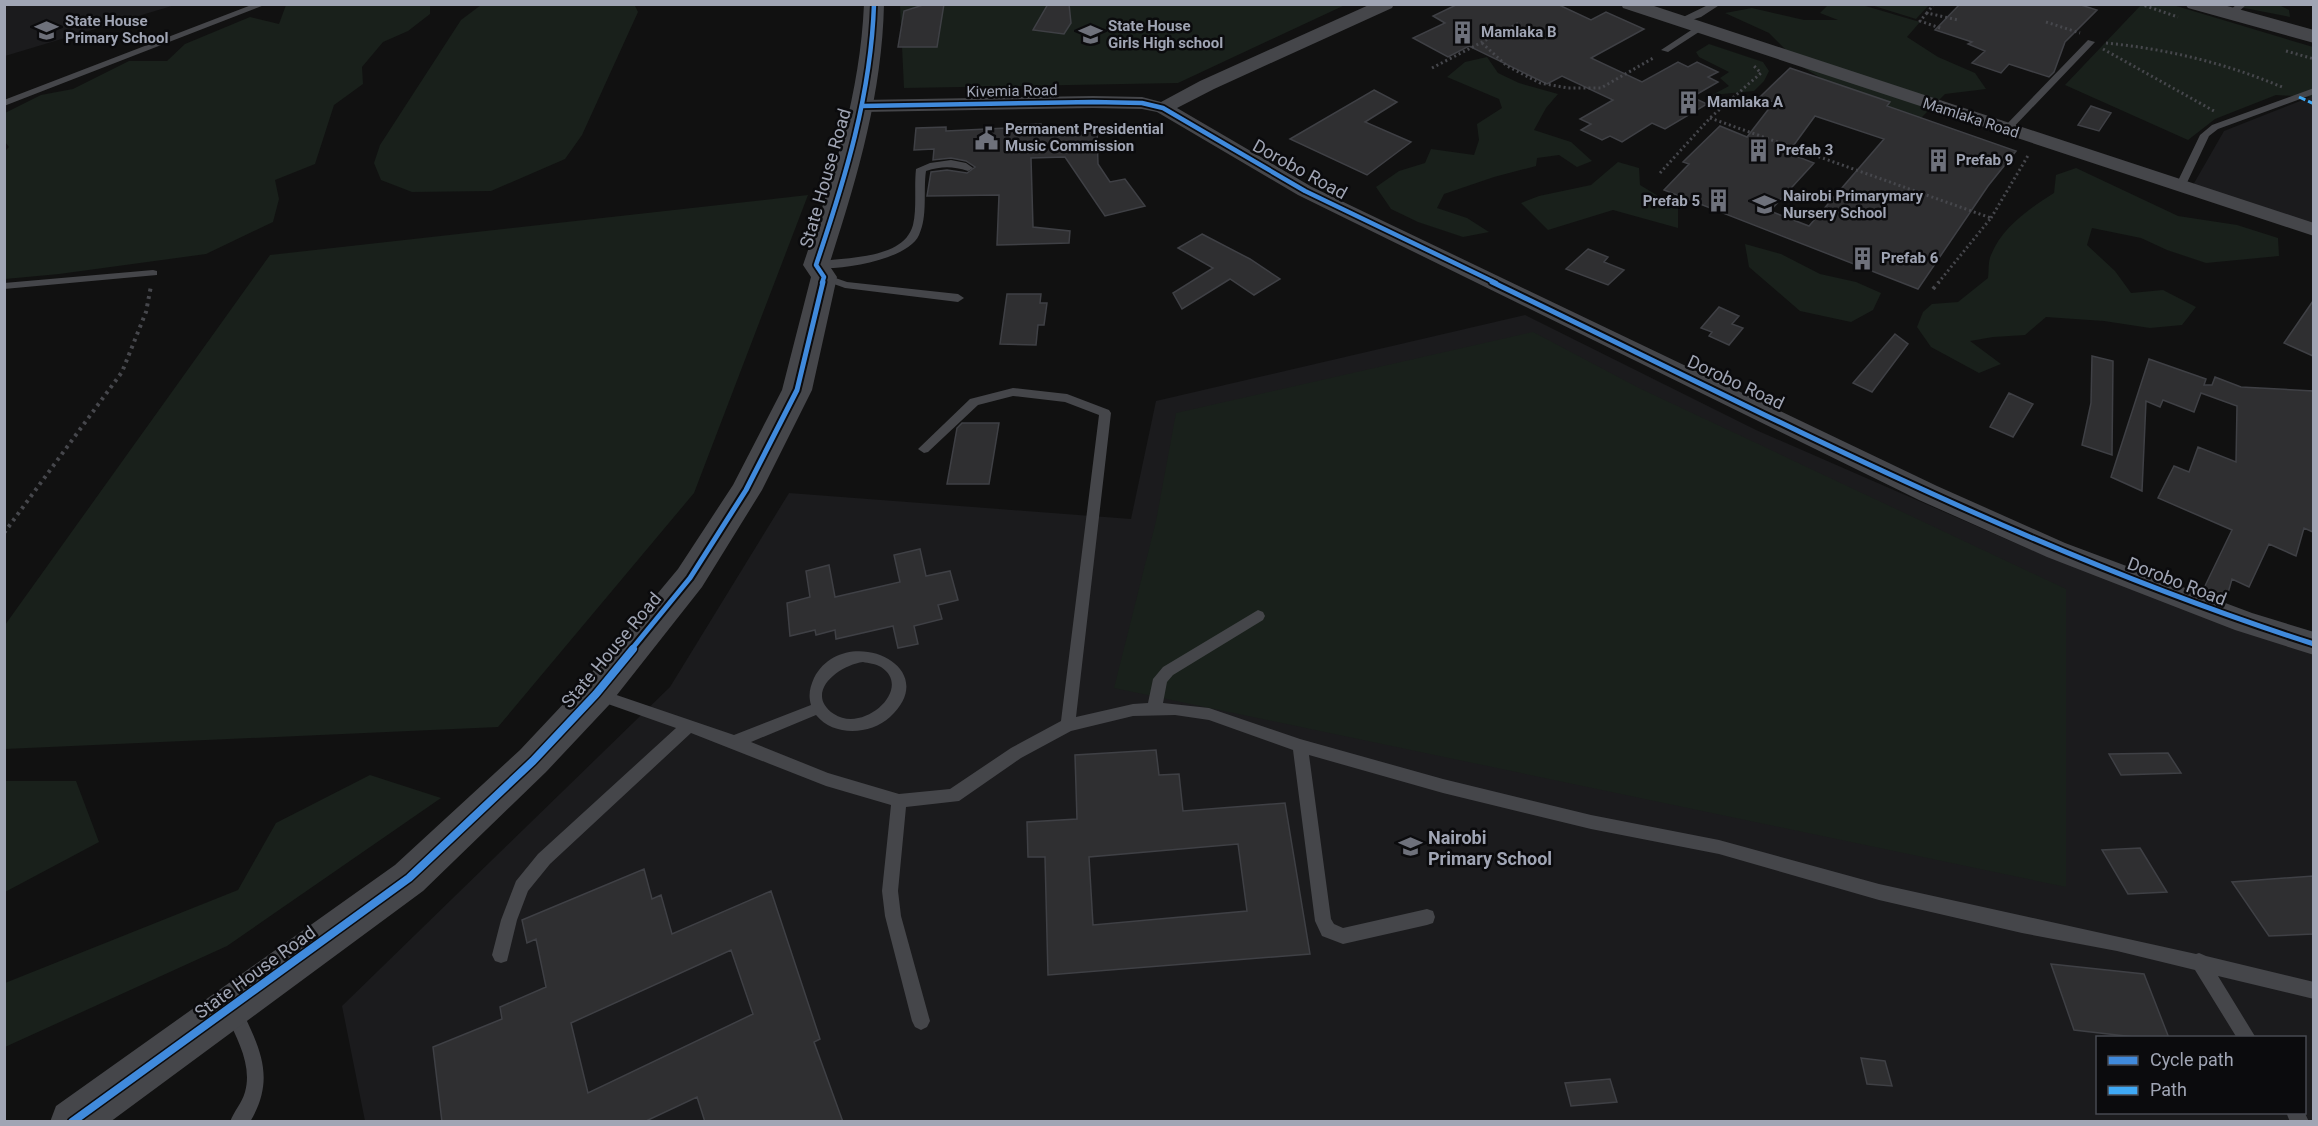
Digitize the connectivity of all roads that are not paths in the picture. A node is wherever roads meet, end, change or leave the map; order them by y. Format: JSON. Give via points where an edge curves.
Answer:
{"nodes":[{"id":1,"x":263,"y":4,"type":"edge"},
{"id":2,"x":874,"y":4,"type":"edge"},
{"id":3,"x":1386,"y":4,"type":"edge"},
{"id":4,"x":1629,"y":4,"type":"edge"},
{"id":5,"x":1717,"y":4,"type":"edge"},
{"id":6,"x":2195,"y":4,"type":"edge"},
{"id":7,"x":2237,"y":9,"type":"edge"},
{"id":8,"x":1679,"y":21,"type":"junction"},
{"id":9,"x":1698,"y":28,"type":"junction"},
{"id":10,"x":2313,"y":38,"type":"edge"},
{"id":11,"x":2091,"y":42,"type":"road end"},
{"id":12,"x":1665,"y":50,"type":"road end"},
{"id":13,"x":2313,"y":91,"type":"edge"},
{"id":14,"x":4,"y":102,"type":"edge"},
{"id":15,"x":862,"y":106,"type":"junction"},
{"id":16,"x":1162,"y":108,"type":"junction"},
{"id":17,"x":2006,"y":130,"type":"junction"},
{"id":18,"x":968,"y":168,"type":"dead end"},
{"id":19,"x":2180,"y":186,"type":"junction"},
{"id":20,"x":2313,"y":230,"type":"edge"},
{"id":21,"x":820,"y":271,"type":"junction"},
{"id":22,"x":153,"y":273,"type":"road end"},
{"id":23,"x":4,"y":286,"type":"edge"},
{"id":24,"x":958,"y":298,"type":"dead end"},
{"id":25,"x":924,"y":449,"type":"dead end"},
{"id":26,"x":1258,"y":616,"type":"dead end"},
{"id":27,"x":2313,"y":644,"type":"edge"},
{"id":28,"x":596,"y":694,"type":"junction"},
{"id":29,"x":818,"y":708,"type":"junction"},
{"id":30,"x":1154,"y":710,"type":"junction"},
{"id":31,"x":1068,"y":726,"type":"junction"},
{"id":32,"x":688,"y":727,"type":"junction"},
{"id":33,"x":734,"y":742,"type":"junction"},
{"id":34,"x":1300,"y":746,"type":"junction"},
{"id":35,"x":899,"y":801,"type":"junction"},
{"id":36,"x":1427,"y":917,"type":"dead end"},
{"id":37,"x":501,"y":955,"type":"dead end"},
{"id":38,"x":2199,"y":961,"type":"junction"},
{"id":39,"x":2313,"y":991,"type":"edge"},
{"id":40,"x":232,"y":1008,"type":"junction"},
{"id":41,"x":921,"y":1021,"type":"dead end"},
{"id":42,"x":2246,"y":1036,"type":"edge"},
{"id":43,"x":72,"y":1122,"type":"edge"},
{"id":44,"x":239,"y":1122,"type":"edge"}],
"edges":[{"from":1,"to":14,"type":"lane"},
{"from":2,"to":15,"type":"street","name":"State House Road","via":[[874,34]]},
{"from":3,"to":16,"type":"street"},
{"from":4,"to":8,"type":"street","name":"Mamlaka Road"},
{"from":5,"to":8,"type":"lane"},
{"from":6,"to":7,"type":"street"},
{"from":7,"to":10,"type":"street"},
{"from":8,"to":9,"type":"street","name":"Mamlaka Road"},
{"from":9,"to":12,"type":"lane"},
{"from":9,"to":17,"type":"street","name":"Mamlaka Road"},
{"from":11,"to":17,"type":"lane"},
{"from":13,"to":19,"type":"lane","via":[[2215,127],[2205,135]]},
{"from":15,"to":16,"type":"street","name":"Kivemia Road","via":[[1093,102],[1142,103]]},
{"from":15,"to":21,"type":"street","name":"State House Road"},
{"from":16,"to":27,"type":"street","name":"Dorobo Road","via":[[1305,191],[1929,493],[2056,550]]},
{"from":17,"to":19,"type":"street","name":"Mamlaka Road"},
{"from":18,"to":21,"type":"lane","via":[[960,163],[921,169],[918,227],[909,243],[887,254]]},
{"from":19,"to":20,"type":"street","name":"Mamlaka Road"},
{"from":21,"to":24,"type":"lane","via":[[844,285]]},
{"from":21,"to":28,"type":"street","name":"State House Road","via":[[796,390],[746,490],[690,578]]},
{"from":22,"to":23,"type":"lane"},
{"from":25,"to":31,"type":"lane","via":[[974,402],[1013,392],[1067,398],[1105,413]]},
{"from":26,"to":30,"type":"lane","via":[[1168,671],[1160,679]]},
{"from":28,"to":32,"type":"lane"},
{"from":28,"to":40,"type":"street","name":"State House Road","via":[[409,878]]},
{"from":29,"to":29,"type":"lane","via":[[817,685],[830,669],[848,658],[877,657],[897,672],[899,695],[881,716],[868,723],[838,724]]},
{"from":29,"to":33,"type":"lane"},
{"from":30,"to":31,"type":"lane","via":[[1133,710]]},
{"from":30,"to":34,"type":"lane","via":[[1209,714]]},
{"from":31,"to":35,"type":"lane","via":[[1016,753],[953,796]]},
{"from":32,"to":33,"type":"lane"},
{"from":32,"to":37,"type":"lane","via":[[529,877],[509,920]]},
{"from":33,"to":35,"type":"lane","via":[[826,779]]},
{"from":34,"to":36,"type":"lane","via":[[1323,921],[1328,930],[1343,936]]},
{"from":34,"to":38,"type":"lane","via":[[1591,822],[1719,847],[1879,892]]},
{"from":35,"to":41,"type":"lane","via":[[890,891]]},
{"from":38,"to":39,"type":"lane"},
{"from":38,"to":42,"type":"lane"},
{"from":40,"to":43,"type":"street","name":"State House Road"},
{"from":40,"to":44,"type":"lane","via":[[256,1063],[257,1085],[250,1107]]}]}
